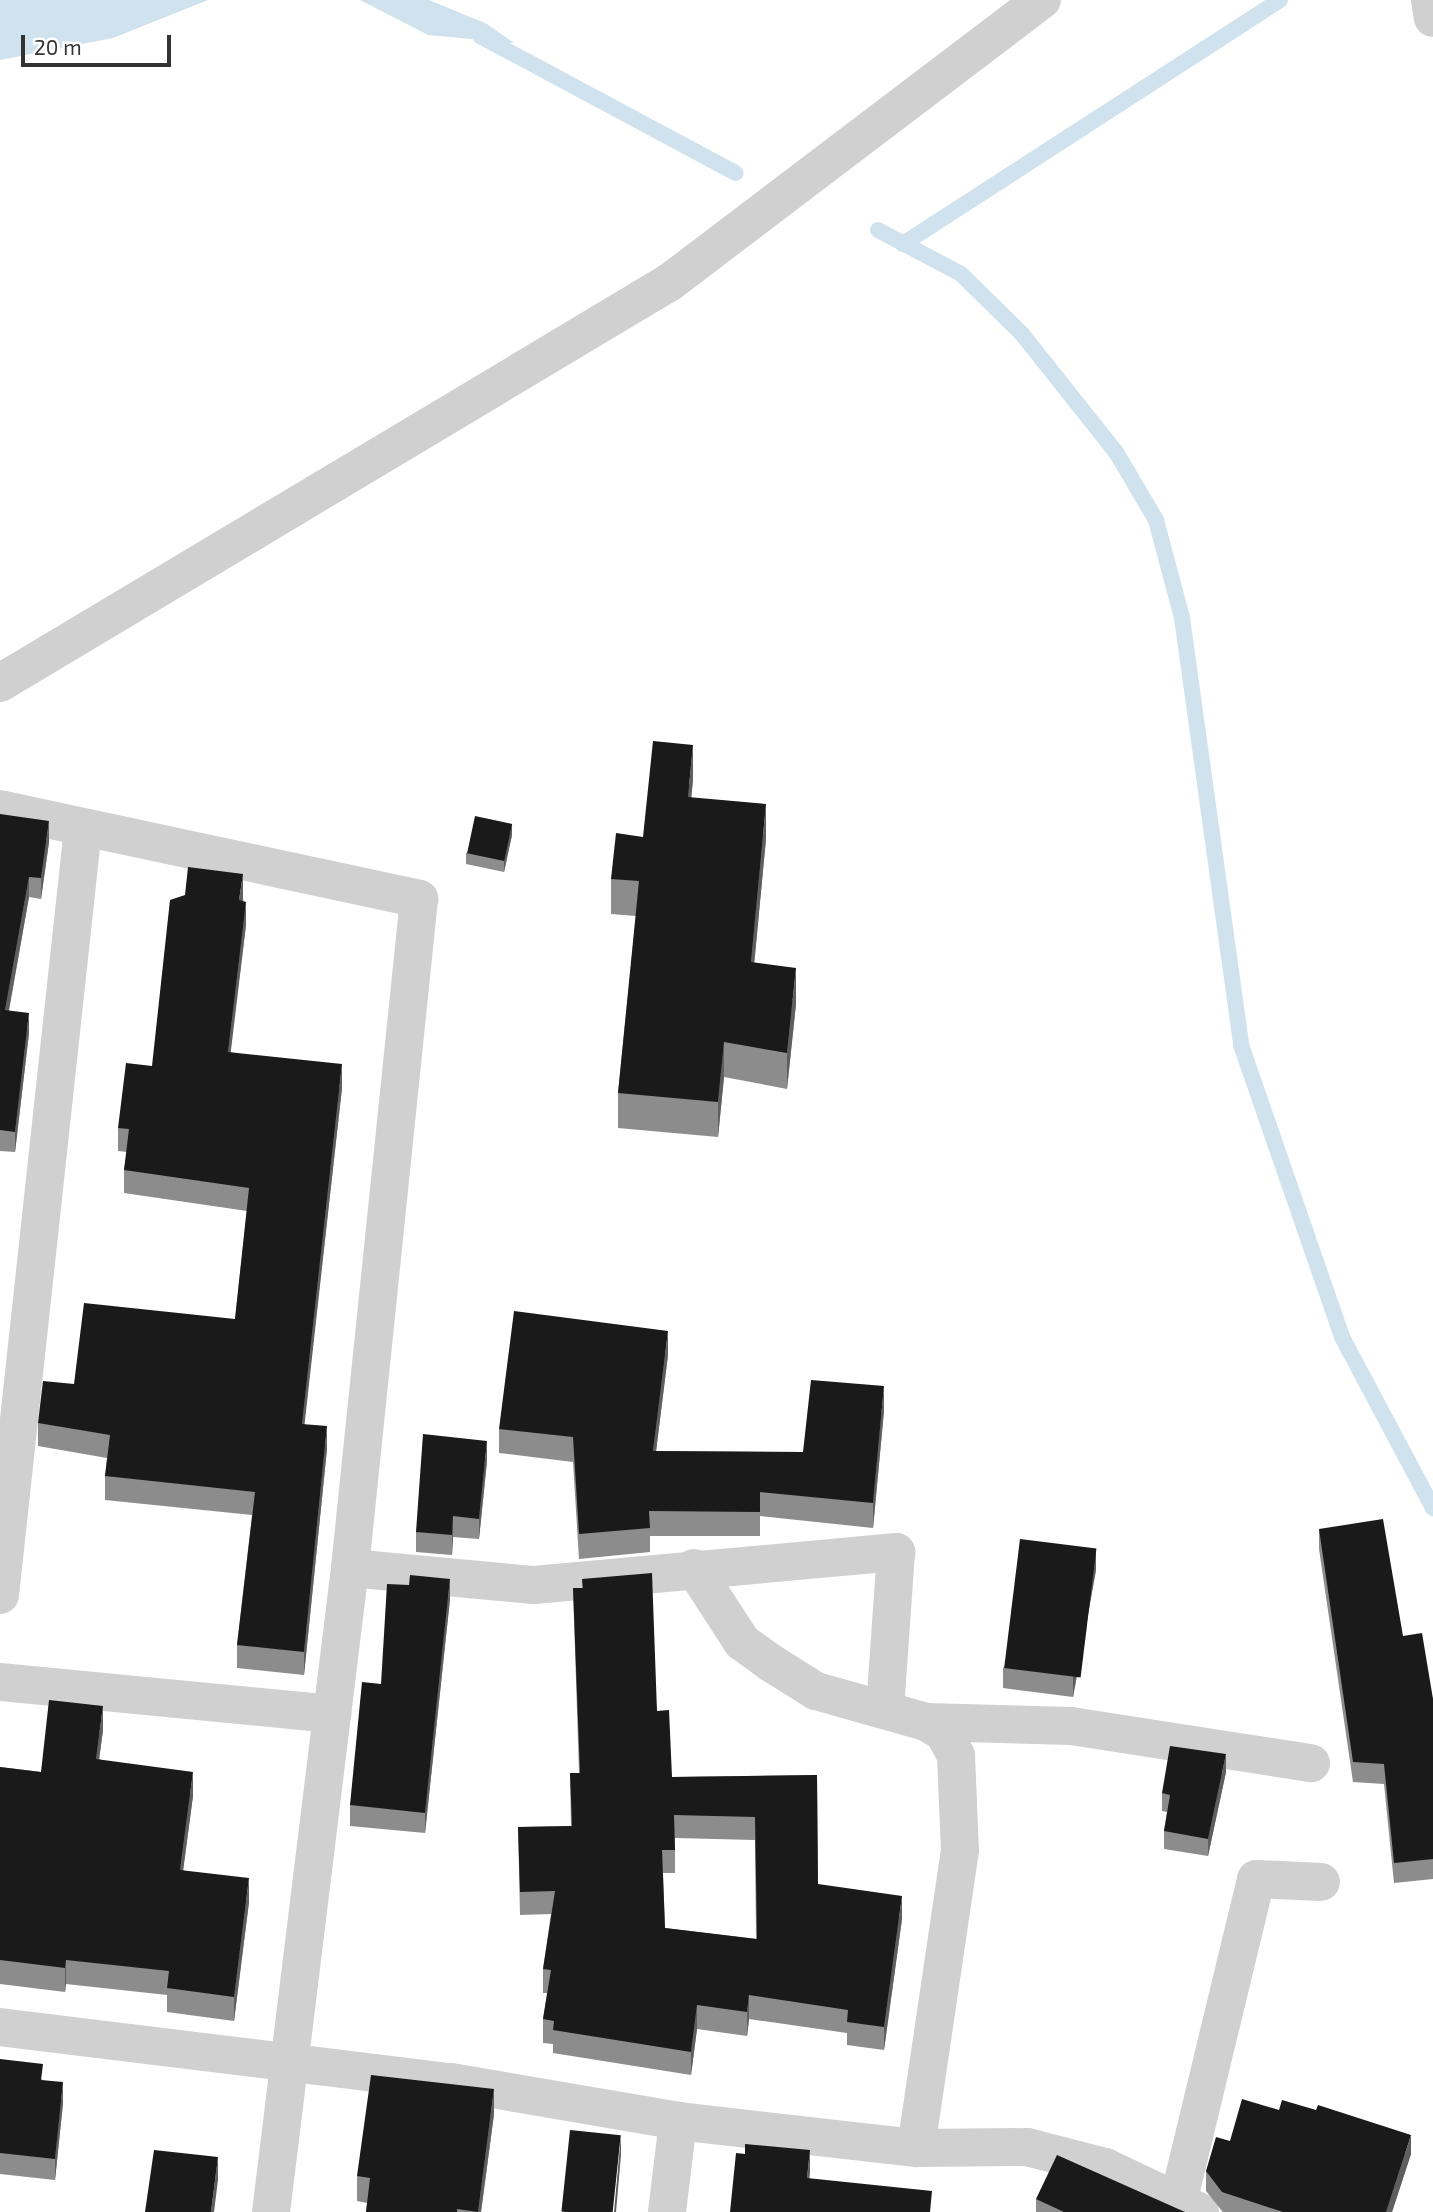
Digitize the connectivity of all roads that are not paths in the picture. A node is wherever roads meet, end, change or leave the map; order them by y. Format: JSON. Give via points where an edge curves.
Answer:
{"nodes":[{"id":1,"x":1042,"y":0,"type":"edge"},
{"id":2,"x":1430,"y":0,"type":"edge"},
{"id":3,"x":1433,"y":18,"type":"edge"},
{"id":4,"x":0,"y":683,"type":"edge"},
{"id":5,"x":0,"y":809,"type":"edge"},
{"id":6,"x":83,"y":828,"type":"junction"},
{"id":7,"x":14,"y":1330,"type":"edge"},
{"id":8,"x":350,"y":1567,"type":"junction"},
{"id":9,"x":694,"y":1568,"type":"junction"},
{"id":10,"x":0,"y":1595,"type":"edge"},
{"id":11,"x":0,"y":1682,"type":"edge"},
{"id":12,"x":885,"y":1709,"type":"junction"},
{"id":13,"x":332,"y":1714,"type":"junction"},
{"id":14,"x":926,"y":1722,"type":"junction"},
{"id":15,"x":1311,"y":1763,"type":"dead end"},
{"id":16,"x":1321,"y":1882,"type":"dead end"},
{"id":17,"x":0,"y":2028,"type":"edge"},
{"id":18,"x":289,"y":2062,"type":"junction"},
{"id":19,"x":678,"y":2121,"type":"junction"},
{"id":20,"x":916,"y":2148,"type":"junction"},
{"id":21,"x":1189,"y":2207,"type":"edge"},
{"id":22,"x":271,"y":2212,"type":"edge"},
{"id":23,"x":667,"y":2212,"type":"edge"}],
"edges":[{"from":1,"to":4,"type":"street","via":[[670,282]]},
{"from":2,"to":3,"type":"street"},
{"from":5,"to":6,"type":"street"},
{"from":6,"to":7,"type":"street"},
{"from":6,"to":8,"type":"street","via":[[419,899]]},
{"from":7,"to":10,"type":"street"},
{"from":8,"to":9,"type":"street","via":[[534,1585]]},
{"from":8,"to":13,"type":"street"},
{"from":9,"to":12,"type":"street","via":[[742,1642],[816,1691]]},
{"from":9,"to":12,"type":"street","via":[[896,1552]]},
{"from":11,"to":13,"type":"street"},
{"from":12,"to":14,"type":"street"},
{"from":13,"to":18,"type":"street"},
{"from":14,"to":15,"type":"street","via":[[1071,1726]]},
{"from":14,"to":20,"type":"street","via":[[944,1733],[956,1756],[960,1850]]},
{"from":16,"to":21,"type":"street","via":[[1256,1879]]},
{"from":17,"to":18,"type":"street"},
{"from":18,"to":19,"type":"street"},
{"from":18,"to":22,"type":"street"},
{"from":19,"to":20,"type":"street"},
{"from":19,"to":23,"type":"street"},
{"from":20,"to":21,"type":"street","via":[[1027,2147],[1105,2167]]}]}
